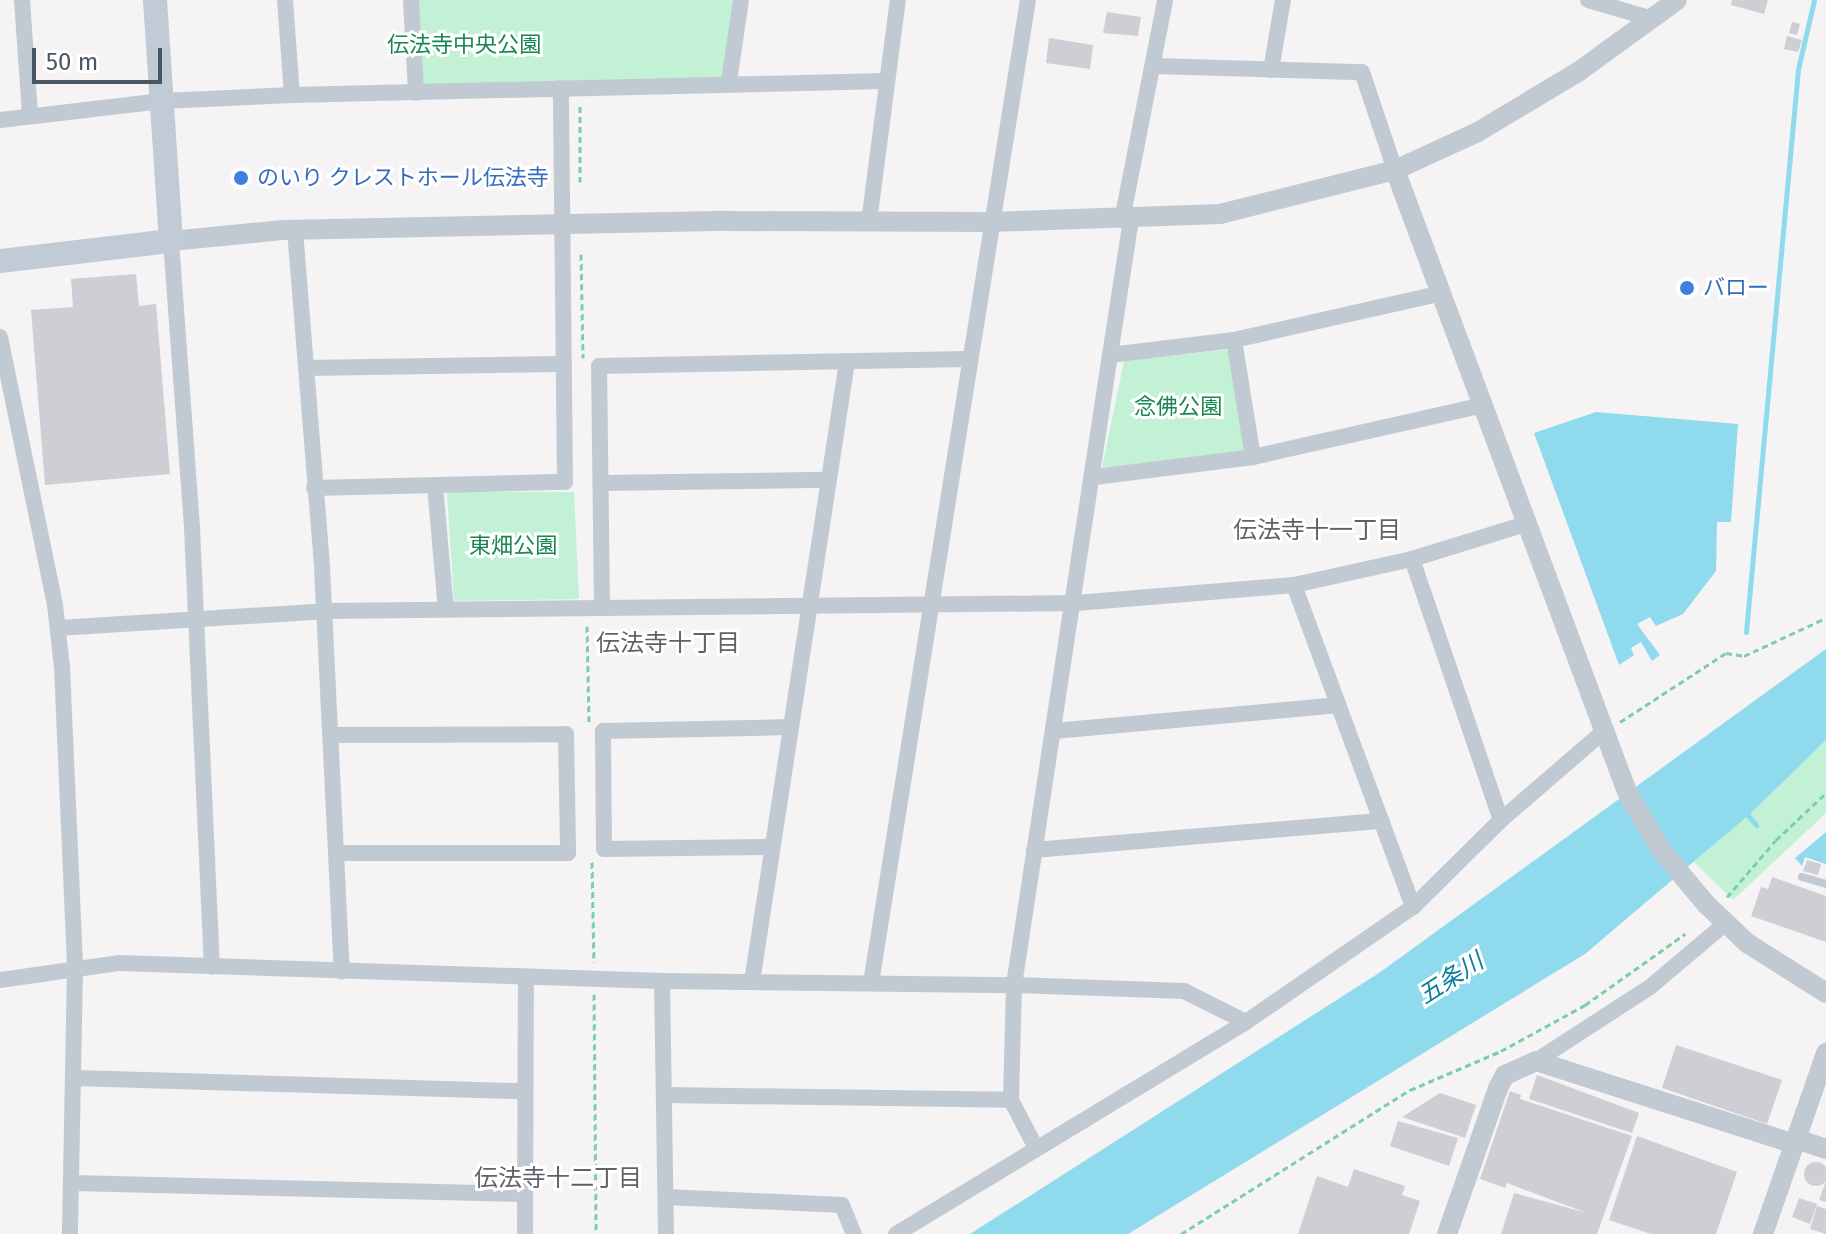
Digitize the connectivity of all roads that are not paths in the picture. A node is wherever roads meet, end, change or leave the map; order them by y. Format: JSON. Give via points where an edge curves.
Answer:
{"nodes":[{"id":1,"x":22,"y":0,"type":"edge"},
{"id":2,"x":155,"y":0,"type":"edge"},
{"id":3,"x":285,"y":0,"type":"edge"},
{"id":4,"x":411,"y":0,"type":"edge"},
{"id":5,"x":741,"y":0,"type":"edge"},
{"id":6,"x":898,"y":0,"type":"edge"},
{"id":7,"x":1028,"y":0,"type":"edge"},
{"id":8,"x":1165,"y":0,"type":"edge"},
{"id":9,"x":1283,"y":0,"type":"edge"},
{"id":10,"x":1588,"y":0,"type":"edge"},
{"id":11,"x":1677,"y":0,"type":"edge"},
{"id":12,"x":1653,"y":19,"type":"junction"},
{"id":13,"x":1154,"y":66,"type":"junction"},
{"id":14,"x":1271,"y":70,"type":"junction"},
{"id":15,"x":885,"y":81,"type":"junction"},
{"id":16,"x":729,"y":82,"type":"junction"},
{"id":17,"x":561,"y":88,"type":"junction"},
{"id":18,"x":416,"y":93,"type":"junction"},
{"id":19,"x":292,"y":95,"type":"junction"},
{"id":20,"x":162,"y":101,"type":"junction"},
{"id":21,"x":30,"y":113,"type":"junction"},
{"id":22,"x":0,"y":120,"type":"edge"},
{"id":23,"x":1395,"y":170,"type":"junction"},
{"id":24,"x":1127,"y":220,"type":"junction"},
{"id":25,"x":869,"y":222,"type":"junction"},
{"id":26,"x":991,"y":222,"type":"junction"},
{"id":27,"x":572,"y":224,"type":"junction"},
{"id":28,"x":295,"y":230,"type":"junction"},
{"id":29,"x":171,"y":241,"type":"junction"},
{"id":30,"x":0,"y":261,"type":"edge"},
{"id":31,"x":1442,"y":293,"type":"junction"},
{"id":32,"x":0,"y":337,"type":"edge"},
{"id":33,"x":1234,"y":340,"type":"junction"},
{"id":34,"x":1110,"y":355,"type":"junction"},
{"id":35,"x":968,"y":359,"type":"junction"},
{"id":36,"x":847,"y":362,"type":"junction"},
{"id":37,"x":564,"y":364,"type":"junction"},
{"id":38,"x":306,"y":368,"type":"junction"},
{"id":39,"x":6,"y":396,"type":"edge"},
{"id":40,"x":1484,"y":405,"type":"junction"},
{"id":41,"x":1253,"y":457,"type":"junction"},
{"id":42,"x":1095,"y":477,"type":"junction"},
{"id":43,"x":828,"y":480,"type":"junction"},
{"id":44,"x":601,"y":483,"type":"junction"},
{"id":45,"x":435,"y":485,"type":"junction"},
{"id":46,"x":314,"y":488,"type":"junction"},
{"id":47,"x":1529,"y":523,"type":"junction"},
{"id":48,"x":1412,"y":559,"type":"junction"},
{"id":49,"x":1294,"y":585,"type":"junction"},
{"id":50,"x":1076,"y":603,"type":"junction"},
{"id":51,"x":808,"y":607,"type":"junction"},
{"id":52,"x":594,"y":608,"type":"junction"},
{"id":53,"x":930,"y":608,"type":"junction"},
{"id":54,"x":446,"y":610,"type":"junction"},
{"id":55,"x":325,"y":611,"type":"junction"},
{"id":56,"x":196,"y":618,"type":"junction"},
{"id":57,"x":58,"y":628,"type":"junction"},
{"id":58,"x":1337,"y":705,"type":"junction"},
{"id":59,"x":790,"y":727,"type":"junction"},
{"id":60,"x":1054,"y":731,"type":"junction"},
{"id":61,"x":1603,"y":732,"type":"junction"},
{"id":62,"x":331,"y":735,"type":"junction"},
{"id":63,"x":1501,"y":820,"type":"junction"},
{"id":64,"x":1382,"y":821,"type":"junction"},
{"id":65,"x":772,"y":847,"type":"junction"},
{"id":66,"x":1034,"y":850,"type":"junction"},
{"id":67,"x":336,"y":853,"type":"junction"},
{"id":68,"x":1802,"y":877,"type":"dead end"},
{"id":69,"x":1826,"y":884,"type":"edge"},
{"id":70,"x":1413,"y":907,"type":"junction"},
{"id":71,"x":1715,"y":913,"type":"junction"},
{"id":72,"x":212,"y":967,"type":"junction"},
{"id":73,"x":75,"y":969,"type":"junction"},
{"id":74,"x":342,"y":972,"type":"junction"},
{"id":75,"x":526,"y":978,"type":"junction"},
{"id":76,"x":0,"y":980,"type":"edge"},
{"id":77,"x":662,"y":981,"type":"junction"},
{"id":78,"x":752,"y":982,"type":"junction"},
{"id":79,"x":871,"y":983,"type":"junction"},
{"id":80,"x":1014,"y":985,"type":"junction"},
{"id":81,"x":1826,"y":993,"type":"edge"},
{"id":82,"x":1246,"y":1022,"type":"junction"},
{"id":83,"x":1826,"y":1053,"type":"edge"},
{"id":84,"x":1536,"y":1061,"type":"junction"},
{"id":85,"x":75,"y":1078,"type":"junction"},
{"id":86,"x":525,"y":1091,"type":"junction"},
{"id":87,"x":664,"y":1095,"type":"junction"},
{"id":88,"x":1011,"y":1100,"type":"junction"},
{"id":89,"x":1795,"y":1142,"type":"junction"},
{"id":90,"x":1035,"y":1146,"type":"junction"},
{"id":91,"x":1826,"y":1149,"type":"edge"},
{"id":92,"x":73,"y":1183,"type":"junction"},
{"id":93,"x":525,"y":1194,"type":"junction"},
{"id":94,"x":666,"y":1197,"type":"junction"},
{"id":95,"x":70,"y":1234,"type":"edge"},
{"id":96,"x":525,"y":1234,"type":"edge"},
{"id":97,"x":666,"y":1234,"type":"edge"},
{"id":98,"x":854,"y":1234,"type":"edge"},
{"id":99,"x":896,"y":1234,"type":"edge"},
{"id":100,"x":1447,"y":1234,"type":"edge"},
{"id":101,"x":1763,"y":1234,"type":"edge"}],
"edges":[{"from":1,"to":21,"type":"street"},
{"from":2,"to":20,"type":"main road"},
{"from":3,"to":19,"type":"street"},
{"from":4,"to":18,"type":"street"},
{"from":5,"to":16,"type":"street"},
{"from":6,"to":15,"type":"street"},
{"from":7,"to":26,"type":"street"},
{"from":8,"to":13,"type":"street"},
{"from":9,"to":14,"type":"street"},
{"from":10,"to":12,"type":"street"},
{"from":11,"to":12,"type":"street"},
{"from":12,"to":23,"type":"street","via":[[1476,133]]},
{"from":13,"to":14,"type":"street"},
{"from":13,"to":24,"type":"street"},
{"from":14,"to":23,"type":"street","via":[[1362,72]]},
{"from":15,"to":16,"type":"street"},
{"from":15,"to":25,"type":"street"},
{"from":16,"to":17,"type":"street"},
{"from":17,"to":18,"type":"street"},
{"from":17,"to":27,"type":"street"},
{"from":18,"to":19,"type":"street"},
{"from":19,"to":20,"type":"street"},
{"from":20,"to":21,"type":"street"},
{"from":20,"to":29,"type":"main road"},
{"from":21,"to":22,"type":"street"},
{"from":23,"to":24,"type":"street","via":[[1220,214]]},
{"from":23,"to":31,"type":"street"},
{"from":24,"to":26,"type":"street"},
{"from":24,"to":34,"type":"street"},
{"from":25,"to":26,"type":"street"},
{"from":25,"to":27,"type":"street"},
{"from":26,"to":35,"type":"street"},
{"from":27,"to":28,"type":"street"},
{"from":27,"to":37,"type":"street"},
{"from":28,"to":29,"type":"street"},
{"from":28,"to":38,"type":"street"},
{"from":29,"to":30,"type":"main road"},
{"from":29,"to":56,"type":"street"},
{"from":31,"to":33,"type":"street"},
{"from":31,"to":40,"type":"street"},
{"from":32,"to":39,"type":"street"},
{"from":33,"to":34,"type":"street"},
{"from":33,"to":41,"type":"street"},
{"from":34,"to":42,"type":"street"},
{"from":35,"to":36,"type":"street"},
{"from":35,"to":53,"type":"street"},
{"from":36,"to":43,"type":"street"},
{"from":36,"to":44,"type":"street","via":[[599,366]]},
{"from":37,"to":38,"type":"street"},
{"from":37,"to":45,"type":"street","via":[[565,482]]},
{"from":38,"to":46,"type":"street"},
{"from":39,"to":57,"type":"street"},
{"from":40,"to":41,"type":"street"},
{"from":40,"to":47,"type":"street"},
{"from":41,"to":42,"type":"street"},
{"from":42,"to":50,"type":"street"},
{"from":43,"to":44,"type":"street"},
{"from":43,"to":51,"type":"street"},
{"from":44,"to":52,"type":"street"},
{"from":45,"to":46,"type":"street"},
{"from":45,"to":54,"type":"street"},
{"from":46,"to":55,"type":"street"},
{"from":47,"to":48,"type":"street"},
{"from":47,"to":61,"type":"street"},
{"from":48,"to":49,"type":"street"},
{"from":48,"to":63,"type":"street"},
{"from":49,"to":50,"type":"street"},
{"from":49,"to":58,"type":"street"},
{"from":50,"to":53,"type":"street"},
{"from":50,"to":60,"type":"street"},
{"from":51,"to":52,"type":"street"},
{"from":51,"to":53,"type":"street"},
{"from":51,"to":59,"type":"street"},
{"from":52,"to":54,"type":"street"},
{"from":53,"to":79,"type":"street"},
{"from":54,"to":55,"type":"street"},
{"from":55,"to":56,"type":"street"},
{"from":55,"to":62,"type":"street"},
{"from":56,"to":57,"type":"street"},
{"from":56,"to":72,"type":"street"},
{"from":57,"to":73,"type":"street"},
{"from":58,"to":60,"type":"street"},
{"from":58,"to":64,"type":"street"},
{"from":59,"to":65,"type":"street"},
{"from":59,"to":65,"type":"street","via":[[603,731],[604,849]]},
{"from":60,"to":66,"type":"street"},
{"from":61,"to":63,"type":"street"},
{"from":61,"to":71,"type":"street","via":[[1610,756],[1661,850]]},
{"from":62,"to":67,"type":"street"},
{"from":62,"to":67,"type":"street","via":[[566,734],[568,853]]},
{"from":63,"to":70,"type":"street"},
{"from":64,"to":66,"type":"street"},
{"from":64,"to":70,"type":"street"},
{"from":65,"to":78,"type":"street"},
{"from":66,"to":80,"type":"street"},
{"from":67,"to":74,"type":"street"},
{"from":68,"to":69,"type":"lane"},
{"from":70,"to":82,"type":"street"},
{"from":71,"to":81,"type":"street","via":[[1747,943]]},
{"from":71,"to":84,"type":"street","via":[[1650,987]]},
{"from":72,"to":73,"type":"street","via":[[120,963]]},
{"from":72,"to":74,"type":"street"},
{"from":73,"to":76,"type":"street"},
{"from":73,"to":85,"type":"street"},
{"from":74,"to":75,"type":"street"},
{"from":75,"to":77,"type":"street"},
{"from":75,"to":86,"type":"street"},
{"from":77,"to":78,"type":"street"},
{"from":77,"to":87,"type":"street"},
{"from":78,"to":79,"type":"street"},
{"from":79,"to":80,"type":"street"},
{"from":80,"to":82,"type":"street","via":[[1184,991]]},
{"from":80,"to":88,"type":"street"},
{"from":82,"to":90,"type":"street"},
{"from":83,"to":89,"type":"street"},
{"from":84,"to":89,"type":"street"},
{"from":84,"to":100,"type":"street","via":[[1505,1075],[1498,1088]]},
{"from":85,"to":86,"type":"street"},
{"from":85,"to":92,"type":"street"},
{"from":86,"to":93,"type":"street"},
{"from":87,"to":88,"type":"street"},
{"from":87,"to":94,"type":"street"},
{"from":88,"to":90,"type":"street"},
{"from":89,"to":91,"type":"street"},
{"from":89,"to":101,"type":"street"},
{"from":90,"to":99,"type":"street"},
{"from":92,"to":93,"type":"street"},
{"from":92,"to":95,"type":"street"},
{"from":93,"to":96,"type":"street"},
{"from":94,"to":97,"type":"street"},
{"from":94,"to":98,"type":"street","via":[[842,1205]]}]}
